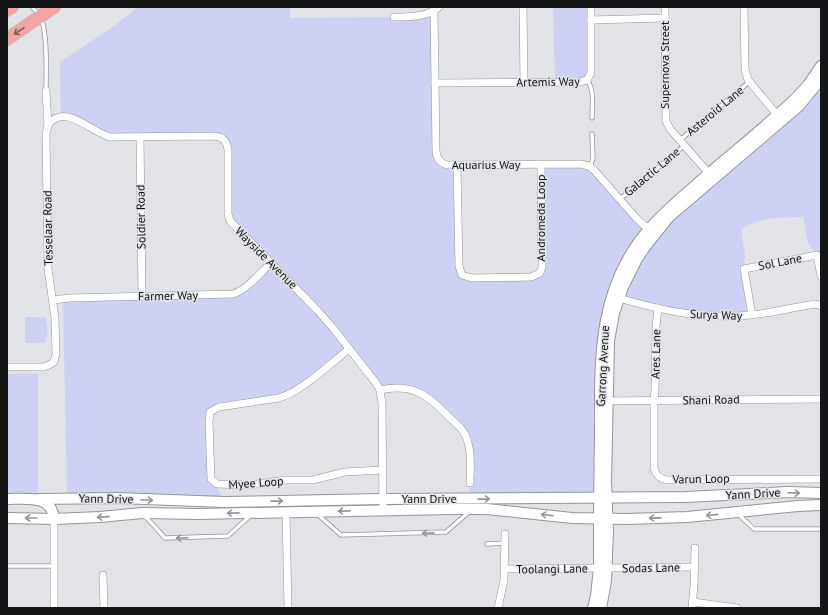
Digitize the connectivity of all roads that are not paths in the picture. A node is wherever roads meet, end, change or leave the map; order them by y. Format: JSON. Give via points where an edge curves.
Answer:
{"nodes":[{"id":1,"x":12,"y":7,"type":"edge"},
{"id":2,"x":54,"y":7,"type":"edge"},
{"id":3,"x":523,"y":7,"type":"edge"},
{"id":4,"x":591,"y":7,"type":"edge"},
{"id":5,"x":665,"y":7,"type":"edge"},
{"id":6,"x":744,"y":7,"type":"edge"},
{"id":7,"x":437,"y":9,"type":"edge"},
{"id":8,"x":7,"y":10,"type":"edge"},
{"id":9,"x":37,"y":12,"type":"edge"},
{"id":10,"x":394,"y":17,"type":"dead end"},
{"id":11,"x":665,"y":18,"type":"junction"},
{"id":12,"x":592,"y":20,"type":"junction"},
{"id":13,"x":7,"y":39,"type":"edge"},
{"id":14,"x":821,"y":66,"type":"edge"},
{"id":15,"x":821,"y":79,"type":"edge"},
{"id":16,"x":587,"y":80,"type":"junction"},
{"id":17,"x":435,"y":82,"type":"junction"},
{"id":18,"x":524,"y":82,"type":"junction"},
{"id":19,"x":749,"y":82,"type":"junction"},
{"id":20,"x":46,"y":91,"type":"joint"},
{"id":21,"x":592,"y":118,"type":"dead end"},
{"id":22,"x":780,"y":118,"type":"junction"},
{"id":23,"x":48,"y":125,"type":"junction"},
{"id":24,"x":592,"y":134,"type":"dead end"},
{"id":25,"x":140,"y":137,"type":"junction"},
{"id":26,"x":682,"y":143,"type":"junction"},
{"id":27,"x":457,"y":165,"type":"junction"},
{"id":28,"x":541,"y":165,"type":"junction"},
{"id":29,"x":590,"y":167,"type":"junction"},
{"id":30,"x":711,"y":176,"type":"junction"},
{"id":31,"x":620,"y":199,"type":"junction"},
{"id":32,"x":651,"y":232,"type":"junction"},
{"id":33,"x":271,"y":263,"type":"junction"},
{"id":34,"x":821,"y":276,"type":"edge"},
{"id":35,"x":142,"y":297,"type":"junction"},
{"id":36,"x":615,"y":297,"type":"junction"},
{"id":37,"x":53,"y":300,"type":"junction"},
{"id":38,"x":821,"y":306,"type":"edge"},
{"id":39,"x":658,"y":308,"type":"junction"},
{"id":40,"x":752,"y":315,"type":"junction"},
{"id":41,"x":349,"y":349,"type":"junction"},
{"id":42,"x":7,"y":367,"type":"edge"},
{"id":43,"x":380,"y":390,"type":"junction"},
{"id":44,"x":821,"y":399,"type":"edge"},
{"id":45,"x":604,"y":400,"type":"junction"},
{"id":46,"x":654,"y":400,"type":"junction"},
{"id":47,"x":382,"y":470,"type":"junction"},
{"id":48,"x":821,"y":479,"type":"edge"},
{"id":49,"x":470,"y":483,"type":"dead end"},
{"id":50,"x":821,"y":493,"type":"edge"},
{"id":51,"x":603,"y":498,"type":"junction"},
{"id":52,"x":7,"y":499,"type":"edge"},
{"id":53,"x":38,"y":499,"type":"junction"},
{"id":54,"x":382,"y":499,"type":"junction"},
{"id":55,"x":821,"y":506,"type":"edge"},
{"id":56,"x":472,"y":509,"type":"junction"},
{"id":57,"x":383,"y":510,"type":"junction"},
{"id":58,"x":286,"y":512,"type":"junction"},
{"id":59,"x":314,"y":512,"type":"junction"},
{"id":60,"x":736,"y":512,"type":"junction"},
{"id":61,"x":142,"y":513,"type":"junction"},
{"id":62,"x":254,"y":513,"type":"junction"},
{"id":63,"x":7,"y":518,"type":"edge"},
{"id":64,"x":603,"y":518,"type":"junction"},
{"id":65,"x":54,"y":519,"type":"junction"},
{"id":66,"x":821,"y":528,"type":"edge"},
{"id":67,"x":505,"y":534,"type":"dead end"},
{"id":68,"x":505,"y":543,"type":"junction"},
{"id":69,"x":487,"y":544,"type":"dead end"},
{"id":70,"x":695,"y":548,"type":"dead end"},
{"id":71,"x":7,"y":566,"type":"edge"},
{"id":72,"x":54,"y":566,"type":"junction"},
{"id":73,"x":695,"y":567,"type":"junction"},
{"id":74,"x":603,"y":568,"type":"junction"},
{"id":75,"x":505,"y":569,"type":"junction"},
{"id":76,"x":104,"y":575,"type":"dead end"},
{"id":77,"x":692,"y":605,"type":"edge"},
{"id":78,"x":54,"y":608,"type":"edge"},
{"id":79,"x":104,"y":608,"type":"edge"},
{"id":80,"x":288,"y":608,"type":"edge"},
{"id":81,"x":498,"y":608,"type":"edge"},
{"id":82,"x":593,"y":608,"type":"edge"},
{"id":83,"x":601,"y":608,"type":"edge"},
{"id":84,"x":737,"y":608,"type":"edge"}],
"edges":[{"from":1,"to":8,"type":"highway"},
{"from":2,"to":9,"type":"highway"},
{"from":3,"to":18,"type":"street"},
{"from":4,"to":12,"type":"street","name":"Artemis Way"},
{"from":5,"to":11,"type":"street","name":"Supernova Street"},
{"from":6,"to":19,"type":"street","via":[[744,69]]},
{"from":7,"to":10,"type":"street","via":[[412,17]]},
{"from":7,"to":17,"type":"street","name":"Aquarius Way"},
{"from":9,"to":13,"type":"highway","one_way":true},
{"from":9,"to":20,"type":"lane","via":[[44,26]]},
{"from":11,"to":12,"type":"street"},
{"from":11,"to":26,"type":"street","name":"Supernova Street","via":[[666,121]]},
{"from":12,"to":16,"type":"street","name":"Artemis Way","via":[[591,73]]},
{"from":14,"to":22,"type":"street","name":"Garrong Avenue"},
{"from":15,"to":22,"type":"street","name":"Garrong Avenue","via":[[805,99]]},
{"from":16,"to":18,"type":"street","name":"Artemis Way"},
{"from":16,"to":21,"type":"lane","via":[[592,91]]},
{"from":17,"to":18,"type":"street","name":"Artemis Way"},
{"from":17,"to":27,"type":"street","name":"Aquarius Way","via":[[437,158],[447,165]]},
{"from":19,"to":22,"type":"street"},
{"from":19,"to":26,"type":"lane","name":"Asteroid Lane"},
{"from":20,"to":23,"type":"street","name":"Tesselaar Road"},
{"from":22,"to":30,"type":"street","name":"Garrong Avenue"},
{"from":23,"to":25,"type":"street","name":"Wayside Avenue","via":[[54,118],[67,116],[106,136]]},
{"from":23,"to":37,"type":"street","name":"Tesselaar Road","via":[[48,270]]},
{"from":24,"to":29,"type":"lane","via":[[593,158]]},
{"from":25,"to":33,"type":"street","name":"Wayside Avenue","via":[[223,138],[228,149],[229,218]]},
{"from":25,"to":35,"type":"street","name":"Soldier Road"},
{"from":26,"to":30,"type":"street","name":"Supernova Street"},
{"from":26,"to":31,"type":"lane","name":"Galactic Lane"},
{"from":27,"to":28,"type":"street","name":"Aquarius Way"},
{"from":27,"to":28,"type":"street","name":"Andromeda Loop","via":[[459,266],[462,275],[480,278],[531,277],[540,273]]},
{"from":28,"to":29,"type":"street","name":"Aquarius Way","via":[[581,164]]},
{"from":29,"to":31,"type":"street"},
{"from":30,"to":32,"type":"street","name":"Garrong Avenue"},
{"from":31,"to":32,"type":"street"},
{"from":32,"to":36,"type":"street","name":"Garrong Avenue"},
{"from":33,"to":35,"type":"street","name":"Farmer Way","via":[[242,291],[233,294]]},
{"from":33,"to":41,"type":"street","name":"Wayside Avenue","via":[[318,311]]},
{"from":34,"to":40,"type":"street","name":"Sol Lane","via":[[817,256],[744,269]]},
{"from":35,"to":37,"type":"street","name":"Farmer Way"},
{"from":36,"to":39,"type":"street","name":"Surya Way"},
{"from":36,"to":45,"type":"street","name":"Garrong Avenue"},
{"from":37,"to":42,"type":"street","name":"Tesselaar Road","via":[[56,354],[52,364]]},
{"from":38,"to":40,"type":"street","name":"Surya Way","via":[[816,304]]},
{"from":39,"to":40,"type":"street","name":"Surya Way","via":[[707,316]]},
{"from":39,"to":46,"type":"street","name":"Ares Lane"},
{"from":41,"to":43,"type":"street","name":"Wayside Avenue"},
{"from":41,"to":47,"type":"street","name":"Myee Loop","via":[[287,395],[219,407],[210,412],[211,479],[216,484],[250,485],[286,480],[313,480],[351,471]]},
{"from":43,"to":47,"type":"street"},
{"from":43,"to":49,"type":"street","via":[[397,388],[420,392],[434,401],[459,426],[469,443]]},
{"from":44,"to":46,"type":"street","name":"Shani Road"},
{"from":45,"to":46,"type":"street","name":"Shani Road"},
{"from":45,"to":51,"type":"street","name":"Garrong Avenue"},
{"from":46,"to":48,"type":"street","name":"Varun Loop","via":[[654,468],[660,478]]},
{"from":47,"to":54,"type":"street"},
{"from":51,"to":50,"type":"street","name":"Yann Drive","one_way":true},
{"from":54,"to":51,"type":"street","name":"Yann Drive","one_way":true},
{"from":51,"to":64,"type":"street","name":"Garrong Avenue"},
{"from":52,"to":53,"type":"street","name":"Yann Drive"},
{"from":53,"to":54,"type":"street","name":"Yann Drive","one_way":true,"via":[[118,498],[224,502]]},
{"from":53,"to":65,"type":"street","via":[[52,508]]},
{"from":54,"to":57,"type":"street"},
{"from":55,"to":60,"type":"street","name":"Yann Drive"},
{"from":56,"to":57,"type":"street","name":"Yann Drive"},
{"from":56,"to":59,"type":"lane","one_way":true,"via":[[446,532],[341,535]]},
{"from":64,"to":56,"type":"street","name":"Yann Drive","one_way":true},
{"from":57,"to":59,"type":"street","name":"Yann Drive","one_way":true},
{"from":58,"to":59,"type":"street","name":"Yann Drive"},
{"from":58,"to":62,"type":"street","name":"Yann Drive"},
{"from":58,"to":80,"type":"street"},
{"from":60,"to":64,"type":"street","name":"Yann Drive","one_way":true,"via":[[687,517]]},
{"from":60,"to":66,"type":"lane","via":[[754,529]]},
{"from":62,"to":61,"type":"street","name":"Yann Drive","one_way":true},
{"from":62,"to":61,"type":"lane","one_way":true,"via":[[228,536],[165,538]]},
{"from":61,"to":65,"type":"street","name":"Yann Drive","one_way":true},
{"from":65,"to":63,"type":"street","name":"Yann Drive","one_way":true},
{"from":64,"to":74,"type":"street","name":"Garrong Avenue"},
{"from":65,"to":72,"type":"street"},
{"from":67,"to":68,"type":"street"},
{"from":68,"to":69,"type":"lane"},
{"from":68,"to":75,"type":"street"},
{"from":70,"to":73,"type":"street"},
{"from":71,"to":72,"type":"lane"},
{"from":72,"to":78,"type":"street"},
{"from":73,"to":74,"type":"street","name":"Sodas Lane"},
{"from":73,"to":77,"type":"street"},
{"from":74,"to":75,"type":"street","name":"Toolangi Lane"},
{"from":74,"to":82,"type":"street","name":"Garrong Avenue"},
{"from":74,"to":83,"type":"street","name":"Garrong Avenue","via":[[606,581]]},
{"from":75,"to":81,"type":"street"},
{"from":76,"to":79,"type":"street"},
{"from":77,"to":84,"type":"street"}]}
